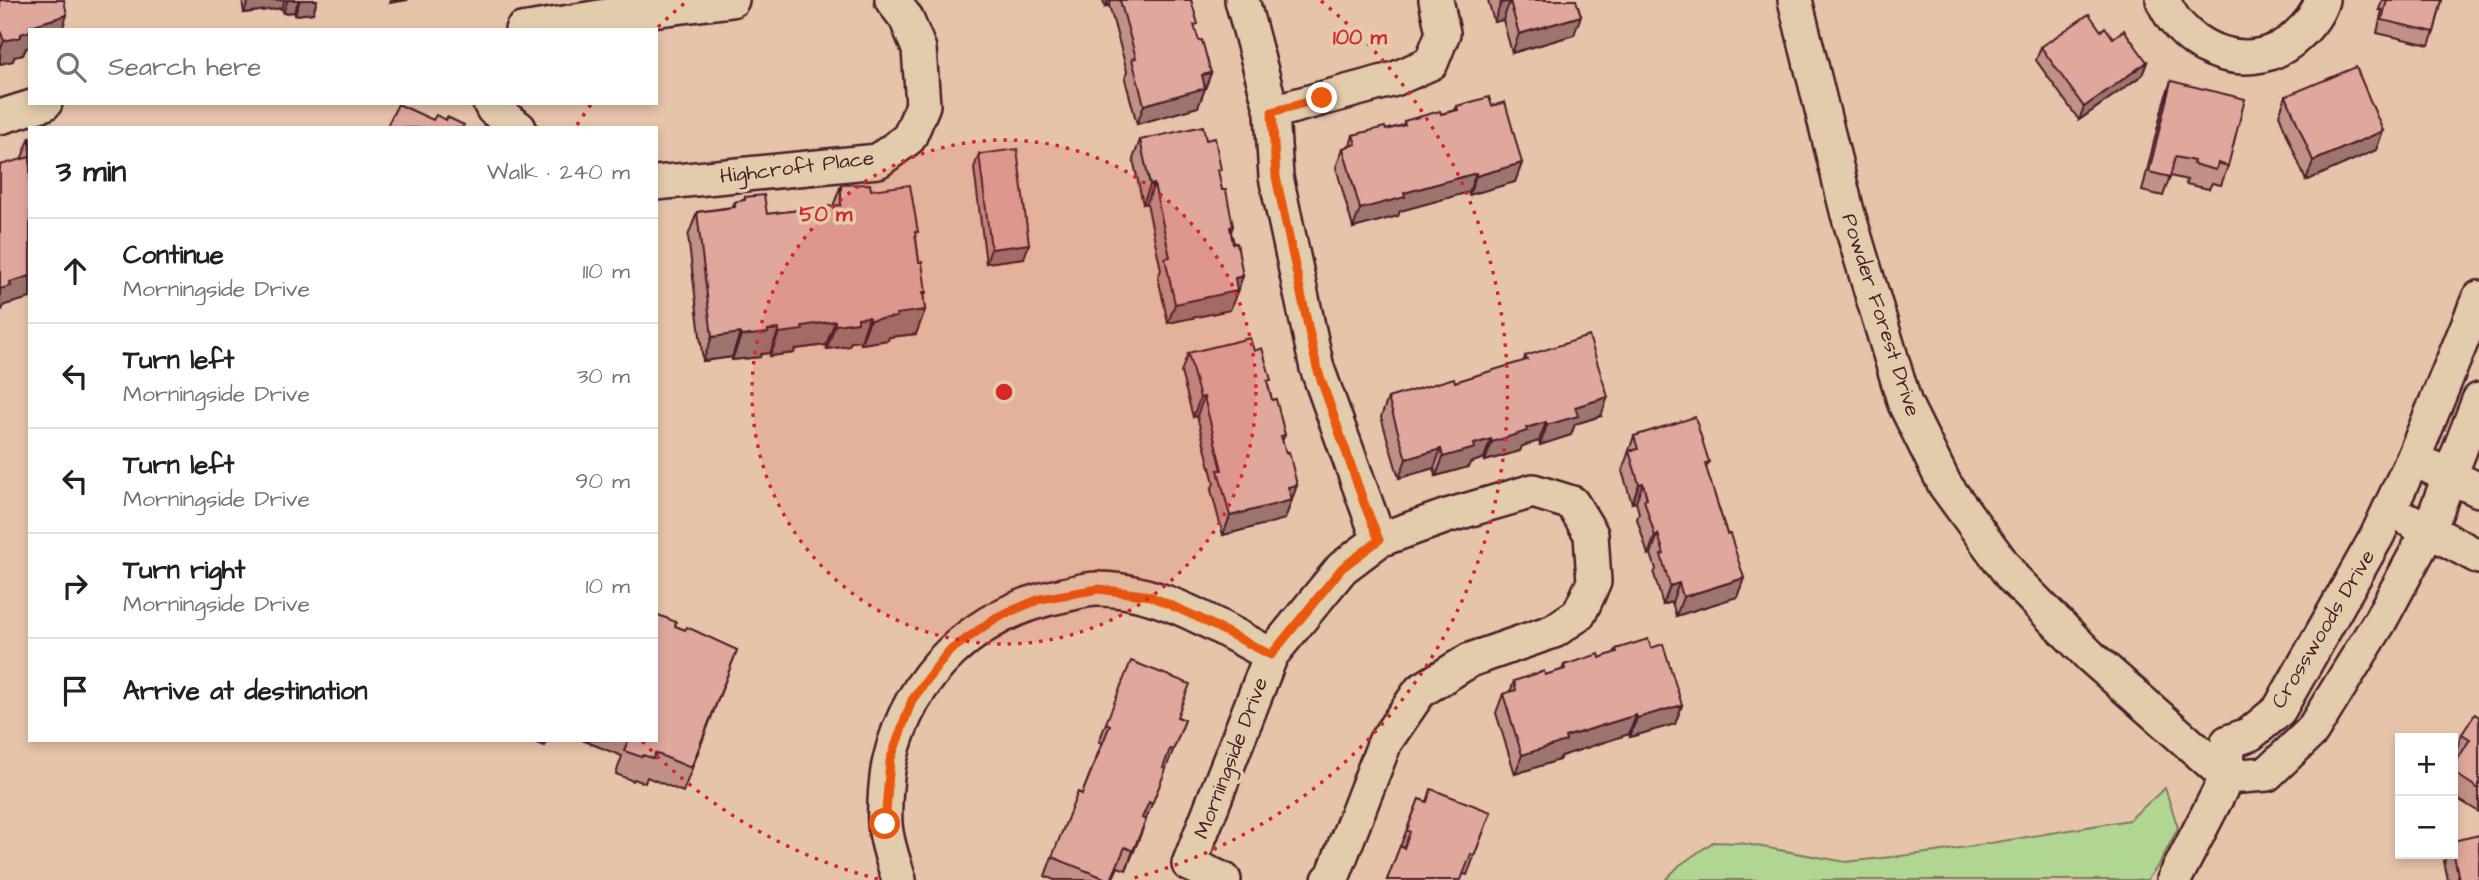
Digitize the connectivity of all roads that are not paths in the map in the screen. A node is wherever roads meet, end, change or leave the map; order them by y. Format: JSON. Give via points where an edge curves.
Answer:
{"nodes":[{"id":1,"x":732,"y":0,"type":"edge"},
{"id":2,"x":892,"y":0,"type":"edge"},
{"id":3,"x":1242,"y":0,"type":"edge"},
{"id":4,"x":1436,"y":0,"type":"edge"},
{"id":5,"x":1794,"y":0,"type":"edge"},
{"id":6,"x":2163,"y":0,"type":"edge"},
{"id":7,"x":2322,"y":0,"type":"edge"},
{"id":8,"x":534,"y":28,"type":"edge"},
{"id":9,"x":39,"y":105,"type":"edge"},
{"id":10,"x":491,"y":105,"type":"edge"},
{"id":11,"x":1272,"y":112,"type":"junction"},
{"id":12,"x":0,"y":117,"type":"edge"},
{"id":13,"x":516,"y":126,"type":"edge"},
{"id":14,"x":658,"y":183,"type":"edge"},
{"id":15,"x":2479,"y":298,"type":"edge"},
{"id":16,"x":2479,"y":400,"type":"edge"},
{"id":17,"x":2413,"y":459,"type":"junction"},
{"id":18,"x":2464,"y":483,"type":"edge"},
{"id":19,"x":2390,"y":510,"type":"junction"},
{"id":20,"x":2429,"y":530,"type":"junction"},
{"id":21,"x":1379,"y":540,"type":"junction"},
{"id":22,"x":2479,"y":557,"type":"edge"},
{"id":23,"x":1271,"y":655,"type":"junction"},
{"id":24,"x":2227,"y":776,"type":"junction"},
{"id":25,"x":899,"y":880,"type":"edge"},
{"id":26,"x":1224,"y":880,"type":"edge"},
{"id":27,"x":1329,"y":880,"type":"edge"},
{"id":28,"x":2175,"y":880,"type":"edge"}],
"edges":[{"from":1,"to":8,"type":"street"},
{"from":2,"to":14,"type":"street","name":"Highcroft Place","via":[[906,18],[919,49],[923,105],[909,138],[878,161]]},
{"from":3,"to":11,"type":"street"},
{"from":4,"to":11,"type":"street","via":[[1443,33],[1431,63],[1395,79]]},
{"from":5,"to":24,"type":"street","name":"Powder Forest Drive","via":[[1847,211],[1905,404],[1945,485],[2013,578],[2090,656]]},
{"from":6,"to":7,"type":"street","via":[[2184,34],[2225,56],[2248,58],[2289,43],[2307,26]]},
{"from":9,"to":12,"type":"street"},
{"from":10,"to":13,"type":"street"},
{"from":11,"to":21,"type":"street","via":[[1276,177],[1317,368]]},
{"from":15,"to":17,"type":"street","name":"Crosswoods Drive"},
{"from":16,"to":18,"type":"street","name":"Crosswoods Drive"},
{"from":17,"to":18,"type":"street"},
{"from":17,"to":19,"type":"street","name":"Crosswoods Drive"},
{"from":18,"to":20,"type":"street","name":"Crosswoods Drive"},
{"from":19,"to":20,"type":"street"},
{"from":19,"to":24,"type":"street","name":"Crosswoods Drive","via":[[2279,710],[2250,734],[2228,742]]},
{"from":20,"to":22,"type":"street"},
{"from":20,"to":24,"type":"street","name":"Crosswoods Drive","via":[[2312,731],[2267,774]]},
{"from":21,"to":23,"type":"street","name":"Morningside Drive","via":[[1342,568]]},
{"from":21,"to":27,"type":"street","name":"Morningside Drive","via":[[1533,491],[1572,503],[1591,534],[1594,582],[1579,614],[1554,631],[1471,660],[1420,691],[1385,742]]},
{"from":23,"to":25,"type":"street","name":"Morningside Drive","via":[[1150,596],[1112,590],[1040,599],[997,617],[948,652],[912,700],[890,761],[885,824]]},
{"from":23,"to":26,"type":"street","name":"Morningside Drive","via":[[1189,864]]},
{"from":24,"to":28,"type":"street"}]}
